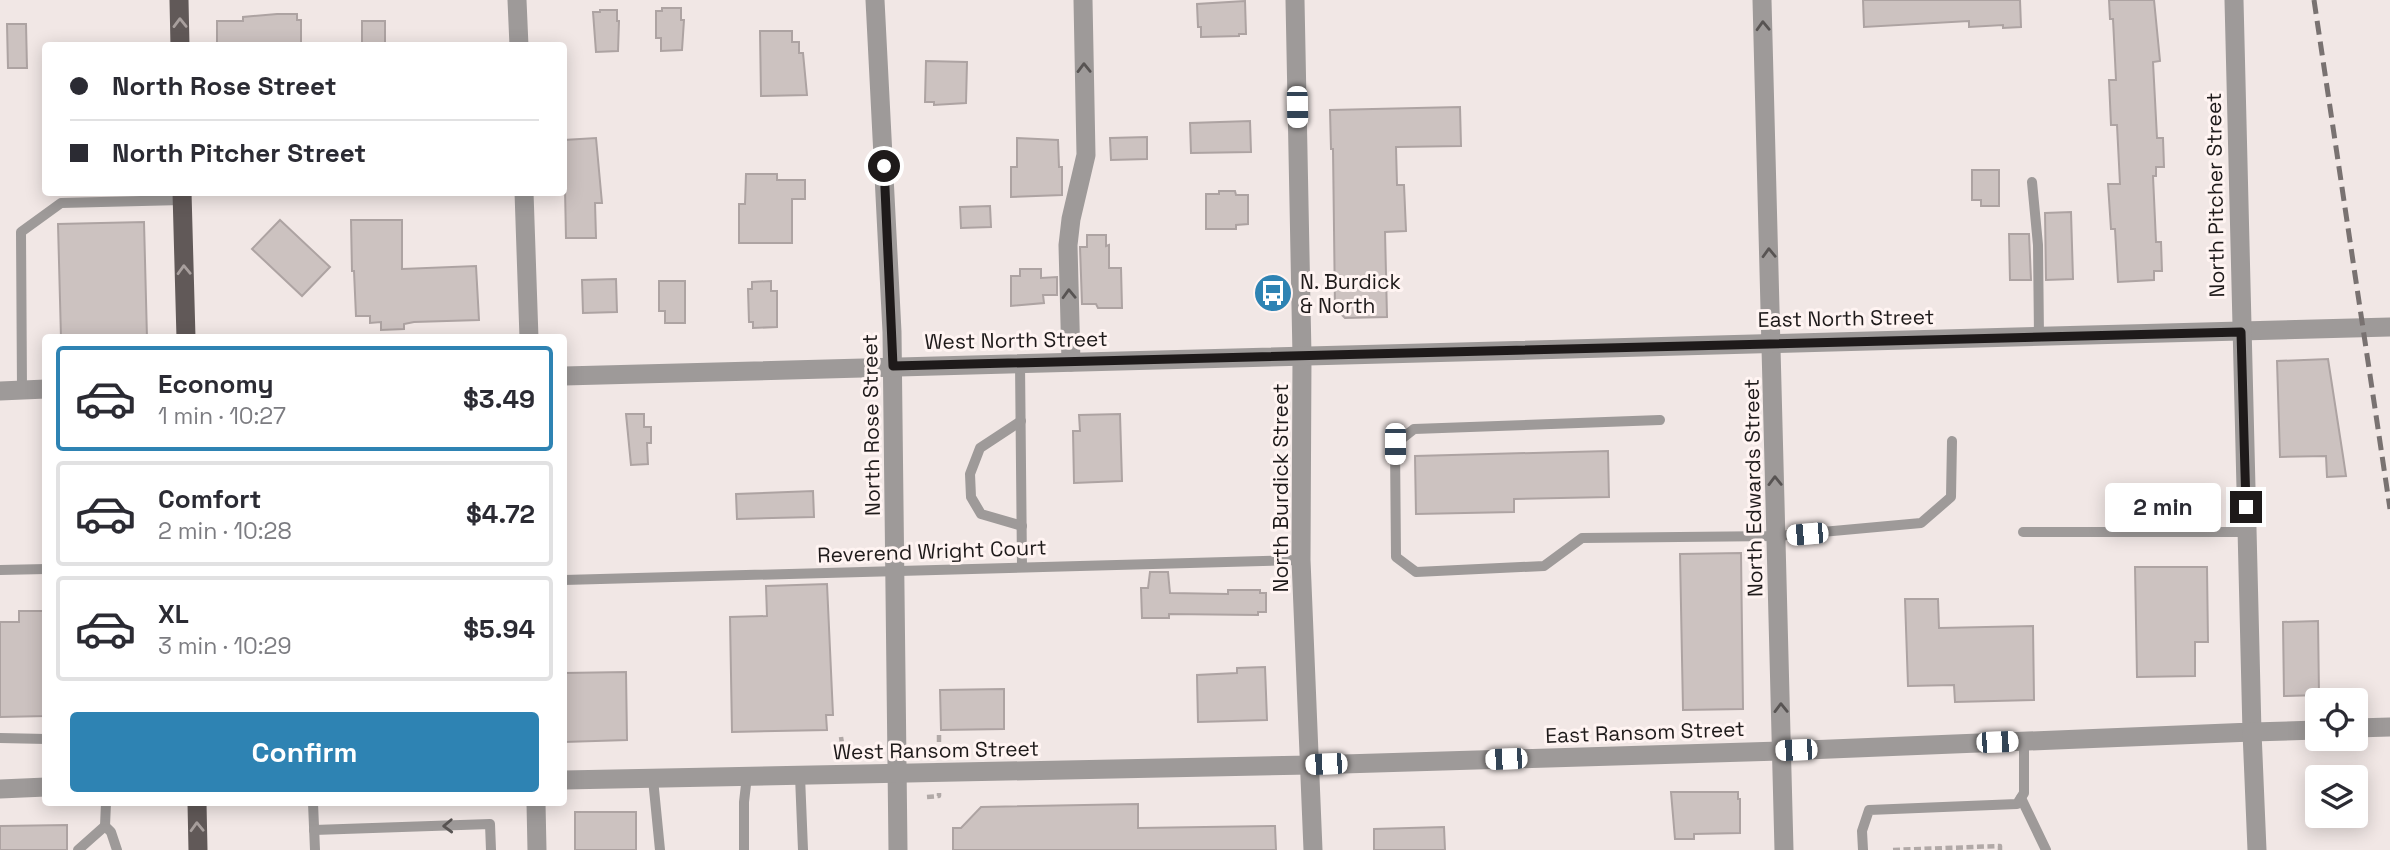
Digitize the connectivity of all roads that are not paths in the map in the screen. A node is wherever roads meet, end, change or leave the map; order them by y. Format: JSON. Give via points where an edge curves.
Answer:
{"nodes":[{"id":1,"x":179,"y":0,"type":"edge"},
{"id":2,"x":517,"y":0,"type":"edge"},
{"id":3,"x":875,"y":0,"type":"edge"},
{"id":4,"x":1083,"y":0,"type":"edge"},
{"id":5,"x":1295,"y":0,"type":"edge"},
{"id":6,"x":1762,"y":0,"type":"edge"},
{"id":7,"x":2234,"y":0,"type":"edge"},
{"id":8,"x":180,"y":42,"type":"edge"},
{"id":9,"x":519,"y":42,"type":"edge"},
{"id":10,"x":2032,"y":182,"type":"dead end"},
{"id":11,"x":182,"y":196,"type":"edge"},
{"id":12,"x":524,"y":196,"type":"edge"},
{"id":13,"x":2390,"y":327,"type":"edge"},
{"id":14,"x":2241,"y":332,"type":"junction"},
{"id":15,"x":186,"y":334,"type":"edge"},
{"id":16,"x":529,"y":334,"type":"edge"},
{"id":17,"x":2039,"y":337,"type":"junction"},
{"id":18,"x":1772,"y":342,"type":"junction"},
{"id":19,"x":1302,"y":356,"type":"junction"},
{"id":20,"x":1071,"y":362,"type":"junction"},
{"id":21,"x":1020,"y":363,"type":"junction"},
{"id":22,"x":893,"y":366,"type":"junction"},
{"id":23,"x":567,"y":376,"type":"edge"},
{"id":24,"x":42,"y":389,"type":"edge"},
{"id":25,"x":22,"y":390,"type":"junction"},
{"id":26,"x":0,"y":391,"type":"edge"},
{"id":27,"x":1660,"y":420,"type":"dead end"},
{"id":28,"x":1021,"y":421,"type":"junction"},
{"id":29,"x":1952,"y":441,"type":"dead end"},
{"id":30,"x":1022,"y":526,"type":"junction"},
{"id":31,"x":2246,"y":531,"type":"junction"},
{"id":32,"x":2022,"y":532,"type":"dead end"},
{"id":33,"x":1777,"y":536,"type":"junction"},
{"id":34,"x":1301,"y":560,"type":"junction"},
{"id":35,"x":1023,"y":568,"type":"junction"},
{"id":36,"x":42,"y":569,"type":"edge"},
{"id":37,"x":0,"y":570,"type":"edge"},
{"id":38,"x":896,"y":571,"type":"junction"},
{"id":39,"x":567,"y":580,"type":"edge"},
{"id":40,"x":2390,"y":727,"type":"edge"},
{"id":41,"x":2368,"y":728,"type":"edge"},
{"id":42,"x":2305,"y":730,"type":"edge"},
{"id":43,"x":2252,"y":732,"type":"junction"},
{"id":44,"x":0,"y":738,"type":"edge"},
{"id":45,"x":42,"y":739,"type":"edge"},
{"id":46,"x":2024,"y":741,"type":"junction"},
{"id":47,"x":1782,"y":751,"type":"junction"},
{"id":48,"x":1310,"y":765,"type":"junction"},
{"id":49,"x":897,"y":774,"type":"junction"},
{"id":50,"x":747,"y":776,"type":"junction"},
{"id":51,"x":800,"y":776,"type":"junction"},
{"id":52,"x":653,"y":779,"type":"junction"},
{"id":53,"x":567,"y":780,"type":"edge"},
{"id":54,"x":42,"y":787,"type":"edge"},
{"id":55,"x":0,"y":789,"type":"edge"},
{"id":56,"x":2021,"y":798,"type":"junction"},
{"id":57,"x":106,"y":806,"type":"edge"},
{"id":58,"x":197,"y":806,"type":"edge"},
{"id":59,"x":313,"y":806,"type":"edge"},
{"id":60,"x":536,"y":806,"type":"edge"},
{"id":61,"x":105,"y":826,"type":"junction"},
{"id":62,"x":314,"y":831,"type":"junction"},
{"id":63,"x":78,"y":850,"type":"edge"},
{"id":64,"x":117,"y":850,"type":"edge"},
{"id":65,"x":198,"y":850,"type":"edge"},
{"id":66,"x":315,"y":850,"type":"edge"},
{"id":67,"x":491,"y":850,"type":"edge"},
{"id":68,"x":537,"y":850,"type":"edge"},
{"id":69,"x":660,"y":850,"type":"edge"},
{"id":70,"x":744,"y":850,"type":"edge"},
{"id":71,"x":803,"y":850,"type":"edge"},
{"id":72,"x":898,"y":850,"type":"edge"},
{"id":73,"x":1313,"y":850,"type":"edge"},
{"id":74,"x":1784,"y":850,"type":"edge"},
{"id":75,"x":1863,"y":850,"type":"edge"},
{"id":76,"x":2046,"y":850,"type":"edge"},
{"id":77,"x":2256,"y":850,"type":"edge"}],
"edges":[{"from":8,"to":1,"type":"main road","one_way":true},
{"from":2,"to":9,"type":"street"},
{"from":3,"to":22,"type":"street","name":"North Rose Street"},
{"from":20,"to":4,"type":"street","one_way":true,"via":[[1068,246],[1086,155]]},
{"from":5,"to":19,"type":"street","name":"North Burdick Street"},
{"from":18,"to":6,"type":"street","name":"North Edwards Street","one_way":true},
{"from":7,"to":14,"type":"street","name":"North Pitcher Street"},
{"from":10,"to":17,"type":"lane"},
{"from":15,"to":11,"type":"main road","one_way":true},
{"from":11,"to":25,"type":"lane","via":[[61,203],[21,232]]},
{"from":12,"to":16,"type":"street"},
{"from":13,"to":14,"type":"street","name":"East North Street"},
{"from":14,"to":17,"type":"street","name":"East North Street"},
{"from":14,"to":31,"type":"street","name":"North Pitcher Street"},
{"from":17,"to":18,"type":"street","name":"East North Street"},
{"from":18,"to":19,"type":"street","name":"East North Street"},
{"from":33,"to":18,"type":"street","name":"North Edwards Street","one_way":true},
{"from":19,"to":20,"type":"street","name":"West North Street"},
{"from":19,"to":34,"type":"street","name":"North Burdick Street"},
{"from":20,"to":21,"type":"street","name":"West North Street"},
{"from":21,"to":22,"type":"street","name":"West North Street"},
{"from":21,"to":28,"type":"lane"},
{"from":22,"to":23,"type":"street","name":"West North Street"},
{"from":22,"to":38,"type":"street","name":"North Rose Street"},
{"from":24,"to":25,"type":"street"},
{"from":25,"to":26,"type":"street"},
{"from":27,"to":33,"type":"lane","via":[[1414,429],[1395,444],[1396,557],[1416,572],[1544,566],[1582,538]]},
{"from":28,"to":30,"type":"lane"},
{"from":28,"to":30,"type":"lane","via":[[980,448],[970,474],[971,497],[981,514]]},
{"from":29,"to":33,"type":"lane","via":[[1951,497],[1921,523]]},
{"from":30,"to":35,"type":"lane"},
{"from":31,"to":32,"type":"lane"},
{"from":31,"to":43,"type":"street","name":"North Pitcher Street"},
{"from":47,"to":33,"type":"street","name":"North Edwards Street","one_way":true},
{"from":34,"to":35,"type":"lane","name":"Reverend Wright Court"},
{"from":34,"to":48,"type":"street","name":"North Burdick Street"},
{"from":35,"to":38,"type":"lane","name":"Reverend Wright Court"},
{"from":36,"to":37,"type":"lane"},
{"from":38,"to":39,"type":"lane","name":"Reverend Wright Court"},
{"from":38,"to":49,"type":"street","name":"North Rose Street"},
{"from":40,"to":41,"type":"street"},
{"from":42,"to":43,"type":"street","name":"East Ransom Street"},
{"from":43,"to":46,"type":"street","name":"East Ransom Street"},
{"from":43,"to":77,"type":"street","name":"North Pitcher Street"},
{"from":44,"to":45,"type":"lane"},
{"from":46,"to":47,"type":"street","name":"East Ransom Street"},
{"from":46,"to":56,"type":"lane"},
{"from":47,"to":48,"type":"street","name":"East Ransom Street"},
{"from":47,"to":74,"type":"street","name":"North Edwards Street"},
{"from":48,"to":49,"type":"street","name":"West Ransom Street"},
{"from":48,"to":73,"type":"street","name":"North Burdick Street"},
{"from":49,"to":51,"type":"street","name":"West Ransom Street"},
{"from":49,"to":72,"type":"street","name":"North Rose Street"},
{"from":50,"to":51,"type":"street","name":"West Ransom Street"},
{"from":50,"to":52,"type":"street","name":"West Ransom Street"},
{"from":50,"to":70,"type":"lane"},
{"from":51,"to":71,"type":"lane"},
{"from":52,"to":53,"type":"street","name":"West Ransom Street"},
{"from":52,"to":69,"type":"lane"},
{"from":54,"to":55,"type":"street"},
{"from":56,"to":75,"type":"lane","via":[[2017,804],[1869,810],[1862,831]]},
{"from":56,"to":76,"type":"lane"},
{"from":57,"to":61,"type":"lane"},
{"from":65,"to":58,"type":"main road","one_way":true},
{"from":59,"to":62,"type":"lane"},
{"from":60,"to":68,"type":"street"},
{"from":61,"to":63,"type":"lane"},
{"from":61,"to":64,"type":"lane"},
{"from":62,"to":66,"type":"lane"},
{"from":67,"to":62,"type":"lane","one_way":true,"via":[[490,824]]}]}
